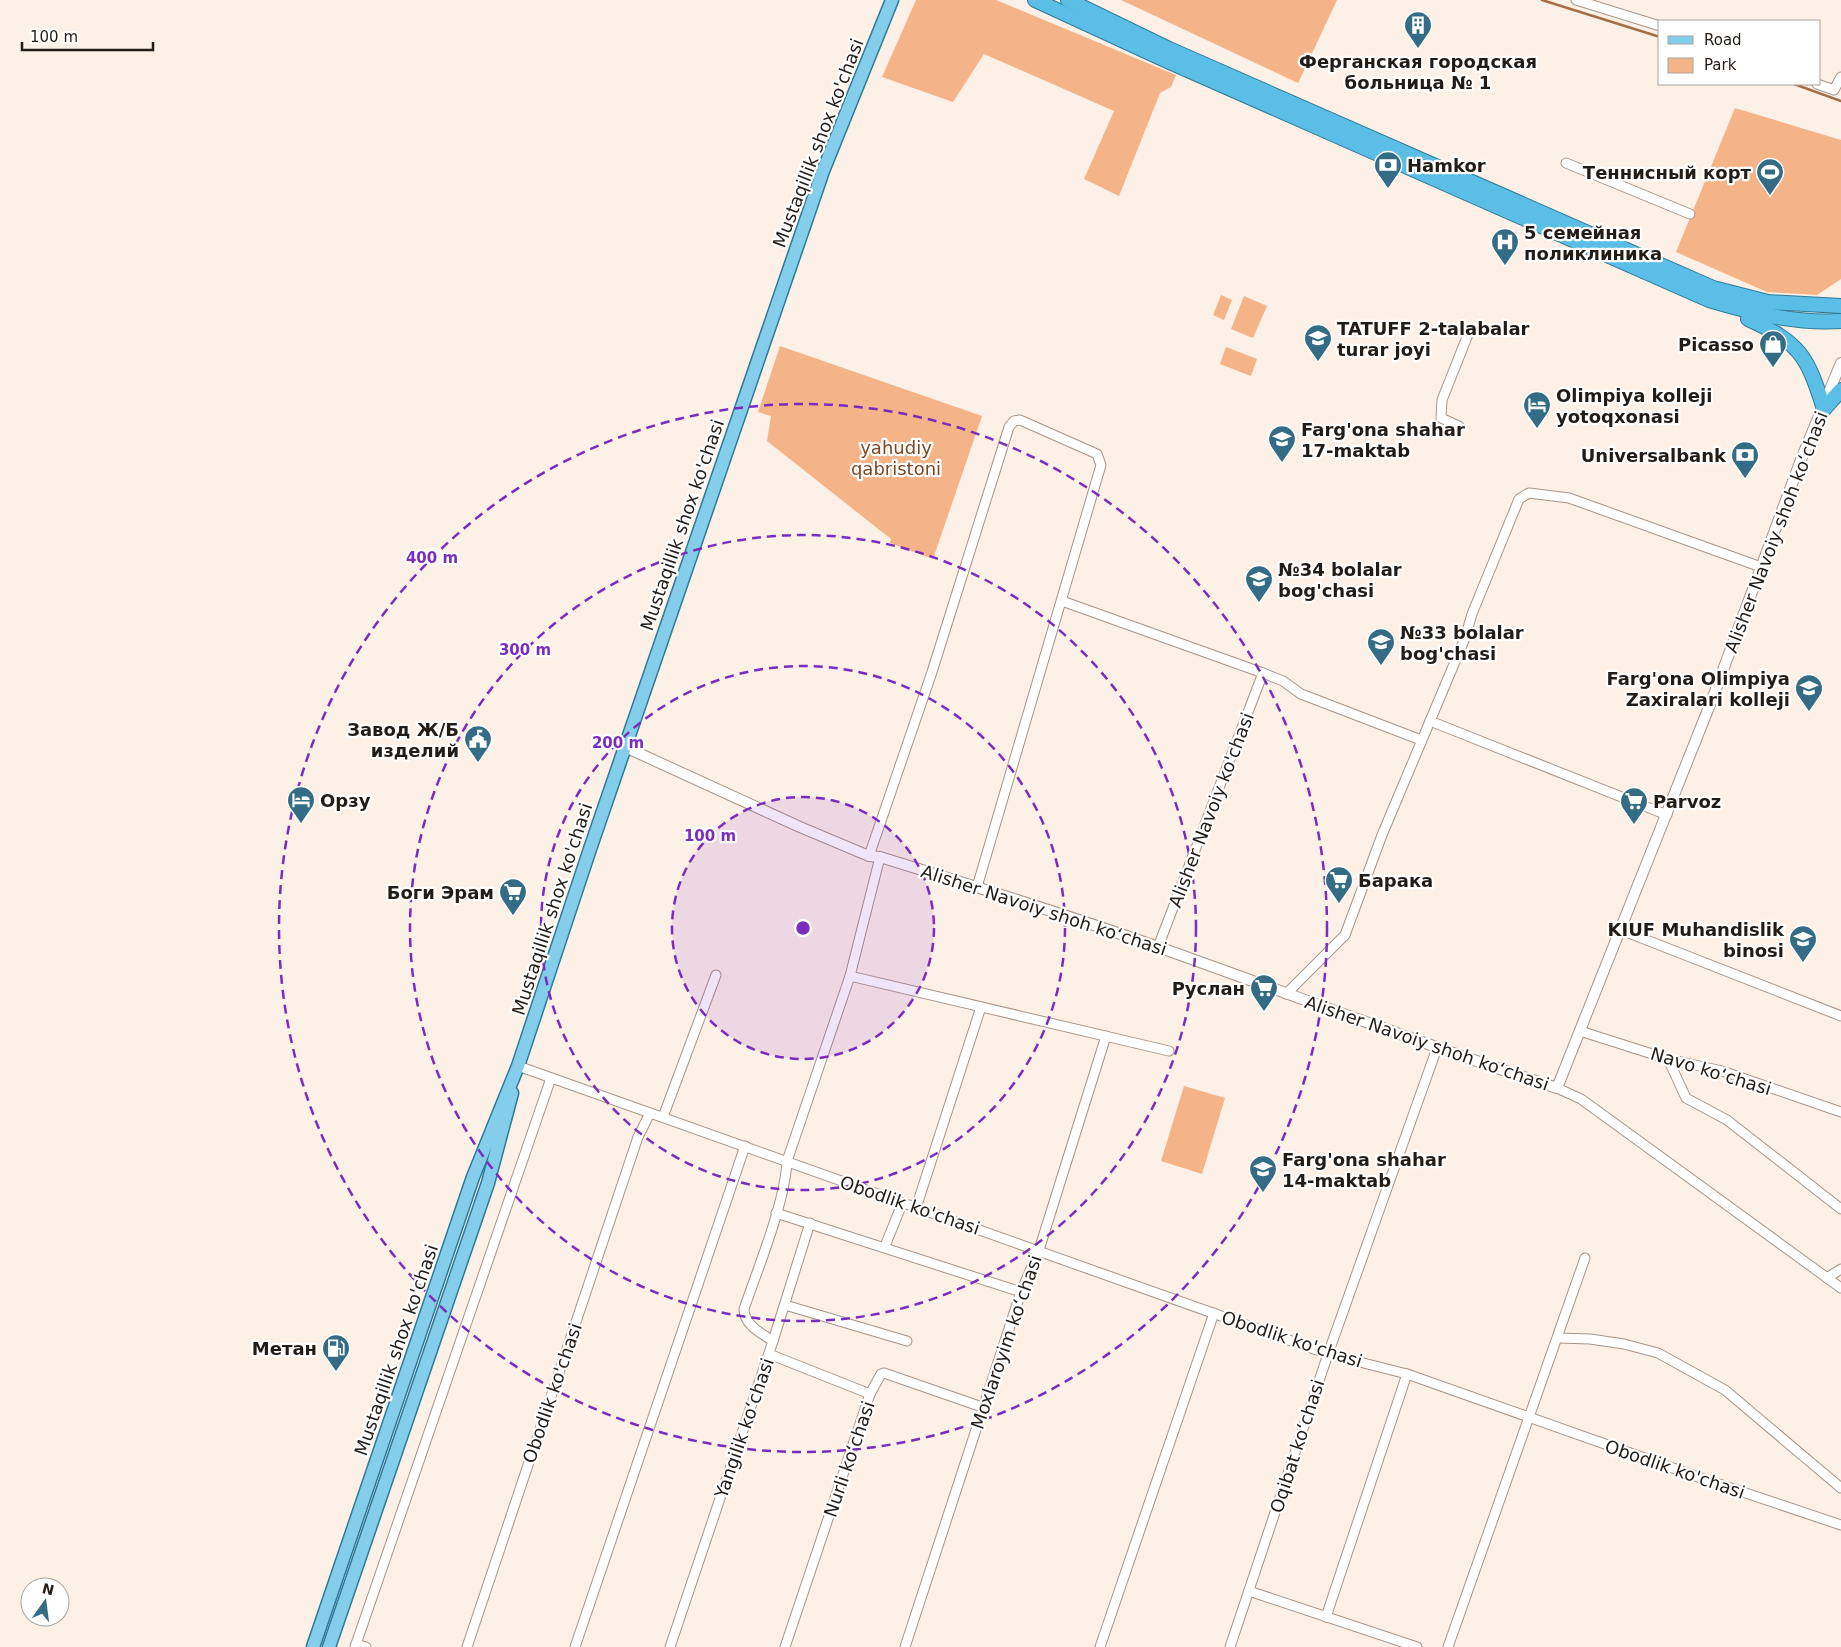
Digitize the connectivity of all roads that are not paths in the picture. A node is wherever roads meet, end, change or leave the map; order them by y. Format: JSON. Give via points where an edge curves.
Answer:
{"nodes":[{"id":1,"x":892,"y":0,"type":"edge"},
{"id":2,"x":1035,"y":0,"type":"edge"},
{"id":3,"x":1068,"y":0,"type":"edge"},
{"id":4,"x":1576,"y":0,"type":"edge"},
{"id":5,"x":1658,"y":25,"type":"edge"},
{"id":6,"x":1841,"y":77,"type":"edge"},
{"id":7,"x":1821,"y":85,"type":"edge"},
{"id":8,"x":1566,"y":163,"type":"dead end"},
{"id":9,"x":1690,"y":214,"type":"dead end"},
{"id":10,"x":1709,"y":300,"type":"junction"},
{"id":11,"x":1841,"y":306,"type":"edge"},
{"id":12,"x":1841,"y":321,"type":"edge"},
{"id":13,"x":1469,"y":332,"type":"dead end"},
{"id":14,"x":1841,"y":363,"type":"edge"},
{"id":15,"x":1841,"y":390,"type":"edge"},
{"id":16,"x":1824,"y":408,"type":"junction"},
{"id":17,"x":1459,"y":426,"type":"dead end"},
{"id":18,"x":1761,"y":567,"type":"junction"},
{"id":19,"x":1062,"y":601,"type":"junction"},
{"id":20,"x":1263,"y":673,"type":"junction"},
{"id":21,"x":1430,"y":721,"type":"junction"},
{"id":22,"x":1421,"y":740,"type":"junction"},
{"id":23,"x":624,"y":747,"type":"junction"},
{"id":24,"x":1667,"y":815,"type":"junction"},
{"id":25,"x":869,"y":856,"type":"junction"},
{"id":26,"x":880,"y":857,"type":"junction"},
{"id":27,"x":977,"y":887,"type":"junction"},
{"id":28,"x":1621,"y":930,"type":"junction"},
{"id":29,"x":1158,"y":947,"type":"junction"},
{"id":30,"x":716,"y":975,"type":"dead end"},
{"id":31,"x":850,"y":976,"type":"junction"},
{"id":32,"x":1286,"y":994,"type":"junction"},
{"id":33,"x":981,"y":1007,"type":"junction"},
{"id":34,"x":1841,"y":1016,"type":"edge"},
{"id":35,"x":1580,"y":1031,"type":"junction"},
{"id":36,"x":1106,"y":1036,"type":"junction"},
{"id":37,"x":1437,"y":1048,"type":"junction"},
{"id":38,"x":1169,"y":1051,"type":"dead end"},
{"id":39,"x":1668,"y":1059,"type":"junction"},
{"id":40,"x":518,"y":1066,"type":"junction"},
{"id":41,"x":550,"y":1078,"type":"junction"},
{"id":42,"x":1557,"y":1088,"type":"junction"},
{"id":43,"x":1841,"y":1112,"type":"edge"},
{"id":44,"x":650,"y":1113,"type":"junction"},
{"id":45,"x":662,"y":1117,"type":"junction"},
{"id":46,"x":745,"y":1146,"type":"junction"},
{"id":47,"x":787,"y":1162,"type":"junction"},
{"id":48,"x":902,"y":1204,"type":"junction"},
{"id":49,"x":916,"y":1208,"type":"junction"},
{"id":50,"x":1841,"y":1209,"type":"edge"},
{"id":51,"x":776,"y":1213,"type":"junction"},
{"id":52,"x":810,"y":1223,"type":"junction"},
{"id":53,"x":885,"y":1246,"type":"junction"},
{"id":54,"x":1039,"y":1250,"type":"junction"},
{"id":55,"x":1585,"y":1258,"type":"dead end"},
{"id":56,"x":1841,"y":1269,"type":"edge"},
{"id":57,"x":1827,"y":1278,"type":"junction"},
{"id":58,"x":1841,"y":1288,"type":"edge"},
{"id":59,"x":1021,"y":1292,"type":"junction"},
{"id":60,"x":785,"y":1305,"type":"junction"},
{"id":61,"x":1214,"y":1313,"type":"junction"},
{"id":62,"x":1558,"y":1338,"type":"junction"},
{"id":63,"x":773,"y":1341,"type":"junction"},
{"id":64,"x":907,"y":1341,"type":"dead end"},
{"id":65,"x":769,"y":1354,"type":"junction"},
{"id":66,"x":1328,"y":1354,"type":"junction"},
{"id":67,"x":1407,"y":1374,"type":"junction"},
{"id":68,"x":870,"y":1394,"type":"junction"},
{"id":69,"x":982,"y":1407,"type":"junction"},
{"id":70,"x":1529,"y":1417,"type":"junction"},
{"id":71,"x":1841,"y":1488,"type":"edge"},
{"id":72,"x":1841,"y":1525,"type":"edge"},
{"id":73,"x":1249,"y":1591,"type":"junction"},
{"id":74,"x":1326,"y":1617,"type":"junction"},
{"id":75,"x":355,"y":1645,"type":"edge"},
{"id":76,"x":313,"y":1647,"type":"edge"},
{"id":77,"x":329,"y":1647,"type":"edge"},
{"id":78,"x":366,"y":1647,"type":"edge"},
{"id":79,"x":467,"y":1647,"type":"edge"},
{"id":80,"x":575,"y":1647,"type":"edge"},
{"id":81,"x":670,"y":1647,"type":"edge"},
{"id":82,"x":785,"y":1647,"type":"edge"},
{"id":83,"x":905,"y":1647,"type":"edge"},
{"id":84,"x":1100,"y":1647,"type":"edge"},
{"id":85,"x":1230,"y":1647,"type":"edge"},
{"id":86,"x":1417,"y":1647,"type":"edge"},
{"id":87,"x":1448,"y":1647,"type":"edge"}],
"edges":[{"from":1,"to":23,"type":"main road","name":"Mustaqillik shox ko'chasi","via":[[823,171]]},
{"from":2,"to":10,"type":"highway"},
{"from":3,"to":11,"type":"highway","via":[[1169,49],[1713,288],[1768,302]]},
{"from":4,"to":5,"type":"street"},
{"from":6,"to":7,"type":"street","via":[[1835,89]]},
{"from":8,"to":9,"type":"street"},
{"from":10,"to":12,"type":"highway","via":[[1767,317],[1809,322]]},
{"from":10,"to":16,"type":"highway","via":[[1769,328],[1798,350],[1808,363]]},
{"from":13,"to":17,"type":"street","via":[[1442,400],[1442,418]]},
{"from":14,"to":16,"type":"street","name":"Alisher Navoiy shoh koʻchasi"},
{"from":15,"to":16,"type":"highway"},
{"from":16,"to":18,"type":"street","name":"Alisher Navoiy shoh koʻchasi"},
{"from":18,"to":21,"type":"street","via":[[1568,498],[1529,493],[1519,499]]},
{"from":18,"to":24,"type":"street","name":"Alisher Navoiy shoh koʻchasi"},
{"from":19,"to":20,"type":"street"},
{"from":19,"to":25,"type":"street","via":[[1101,465],[1100,458],[1020,420],[1014,421],[1009,427],[932,672]]},
{"from":19,"to":27,"type":"street"},
{"from":20,"to":22,"type":"street","via":[[1284,681],[1301,694]]},
{"from":20,"to":29,"type":"street","name":"Alisher Navoiy ko'chasi"},
{"from":21,"to":22,"type":"street"},
{"from":21,"to":24,"type":"street"},
{"from":22,"to":32,"type":"street","via":[[1345,935]]},
{"from":23,"to":25,"type":"street","name":"Alisher Navoiy shoh koʻchasi"},
{"from":23,"to":40,"type":"main road","name":"Mustaqillik shox ko'chasi"},
{"from":24,"to":28,"type":"street","name":"Alisher Navoiy shoh koʻchasi"},
{"from":25,"to":26,"type":"street","name":"Alisher Navoiy shoh koʻchasi"},
{"from":26,"to":27,"type":"street","name":"Alisher Navoiy shoh koʻchasi"},
{"from":26,"to":31,"type":"street","name":"Yangilik koʻchasi"},
{"from":27,"to":29,"type":"street","name":"Alisher Navoiy shoh koʻchasi"},
{"from":28,"to":34,"type":"street"},
{"from":28,"to":35,"type":"street","name":"Alisher Navoiy shoh koʻchasi"},
{"from":29,"to":32,"type":"street","name":"Alisher Navoiy shoh koʻchasi"},
{"from":30,"to":45,"type":"street"},
{"from":31,"to":33,"type":"street"},
{"from":31,"to":47,"type":"street","name":"Yangilik koʻchasi"},
{"from":32,"to":37,"type":"street","name":"Alisher Navoiy shoh koʻchasi"},
{"from":33,"to":36,"type":"street"},
{"from":33,"to":49,"type":"street"},
{"from":35,"to":39,"type":"street","name":"Navo koʻchasi"},
{"from":35,"to":42,"type":"street","name":"Alisher Navoiy shoh koʻchasi"},
{"from":36,"to":38,"type":"street"},
{"from":36,"to":54,"type":"street","name":"Moxlaroyim koʻchasi"},
{"from":37,"to":42,"type":"street","name":"Alisher Navoiy shoh koʻchasi"},
{"from":37,"to":66,"type":"street","name":"Oqibat koʻchasi"},
{"from":39,"to":43,"type":"street","name":"Navo koʻchasi","via":[[1722,1071]]},
{"from":39,"to":50,"type":"street","via":[[1686,1098],[1727,1120]]},
{"from":40,"to":41,"type":"street","name":"Obodlik ko'chasi"},
{"from":40,"to":76,"type":"main road","name":"Mustaqillik shox ko'chasi","via":[[473,1177]]},
{"from":40,"to":77,"type":"main road","name":"Mustaqillik shox ko'chasi","via":[[507,1120],[488,1183]]},
{"from":41,"to":44,"type":"street","name":"Obodlik ko'chasi"},
{"from":41,"to":75,"type":"street"},
{"from":42,"to":57,"type":"street","via":[[1581,1099]]},
{"from":44,"to":45,"type":"street","name":"Obodlik ko'chasi"},
{"from":44,"to":79,"type":"street","name":"Obodlik ko'chasi","via":[[638,1137]]},
{"from":45,"to":46,"type":"street","name":"Obodlik ko'chasi"},
{"from":46,"to":47,"type":"street","name":"Obodlik ko'chasi"},
{"from":46,"to":80,"type":"street"},
{"from":47,"to":48,"type":"street","name":"Obodlik ko'chasi"},
{"from":47,"to":51,"type":"street","name":"Yangilik koʻchasi"},
{"from":48,"to":49,"type":"street","name":"Obodlik ko'chasi"},
{"from":48,"to":53,"type":"street"},
{"from":49,"to":54,"type":"street","name":"Obodlik ko'chasi"},
{"from":51,"to":52,"type":"street"},
{"from":51,"to":63,"type":"street","name":"Yangilik koʻchasi","via":[[744,1309],[749,1324]]},
{"from":52,"to":53,"type":"street"},
{"from":52,"to":60,"type":"street"},
{"from":53,"to":59,"type":"street"},
{"from":54,"to":59,"type":"street","name":"Moxlaroyim koʻchasi"},
{"from":54,"to":61,"type":"street","name":"Obodlik ko'chasi"},
{"from":55,"to":62,"type":"street"},
{"from":56,"to":57,"type":"street"},
{"from":57,"to":58,"type":"street"},
{"from":59,"to":69,"type":"street","name":"Moxlaroyim koʻchasi"},
{"from":60,"to":63,"type":"street"},
{"from":60,"to":64,"type":"street"},
{"from":61,"to":66,"type":"street","name":"Obodlik ko'chasi"},
{"from":61,"to":84,"type":"street"},
{"from":62,"to":70,"type":"street"},
{"from":62,"to":71,"type":"street","via":[[1624,1344],[1658,1353],[1725,1390]]},
{"from":63,"to":65,"type":"street","name":"Yangilik koʻchasi"},
{"from":65,"to":68,"type":"street"},
{"from":65,"to":81,"type":"street","name":"Yangilik koʻchasi"},
{"from":66,"to":67,"type":"street","name":"Obodlik ko'chasi"},
{"from":66,"to":73,"type":"street","name":"Oqibat koʻchasi"},
{"from":67,"to":70,"type":"street","name":"Obodlik ko'chasi"},
{"from":67,"to":74,"type":"street"},
{"from":68,"to":69,"type":"street","name":"Nurli koʻchasi","via":[[878,1377],[884,1373]]},
{"from":68,"to":82,"type":"street","name":"Nurli koʻchasi"},
{"from":69,"to":83,"type":"street","name":"Moxlaroyim koʻchasi"},
{"from":70,"to":72,"type":"street","name":"Obodlik ko'chasi"},
{"from":70,"to":87,"type":"street"},
{"from":73,"to":74,"type":"street"},
{"from":73,"to":85,"type":"street","name":"Oqibat koʻchasi"},
{"from":74,"to":86,"type":"street"},
{"from":75,"to":78,"type":"street"}]}
